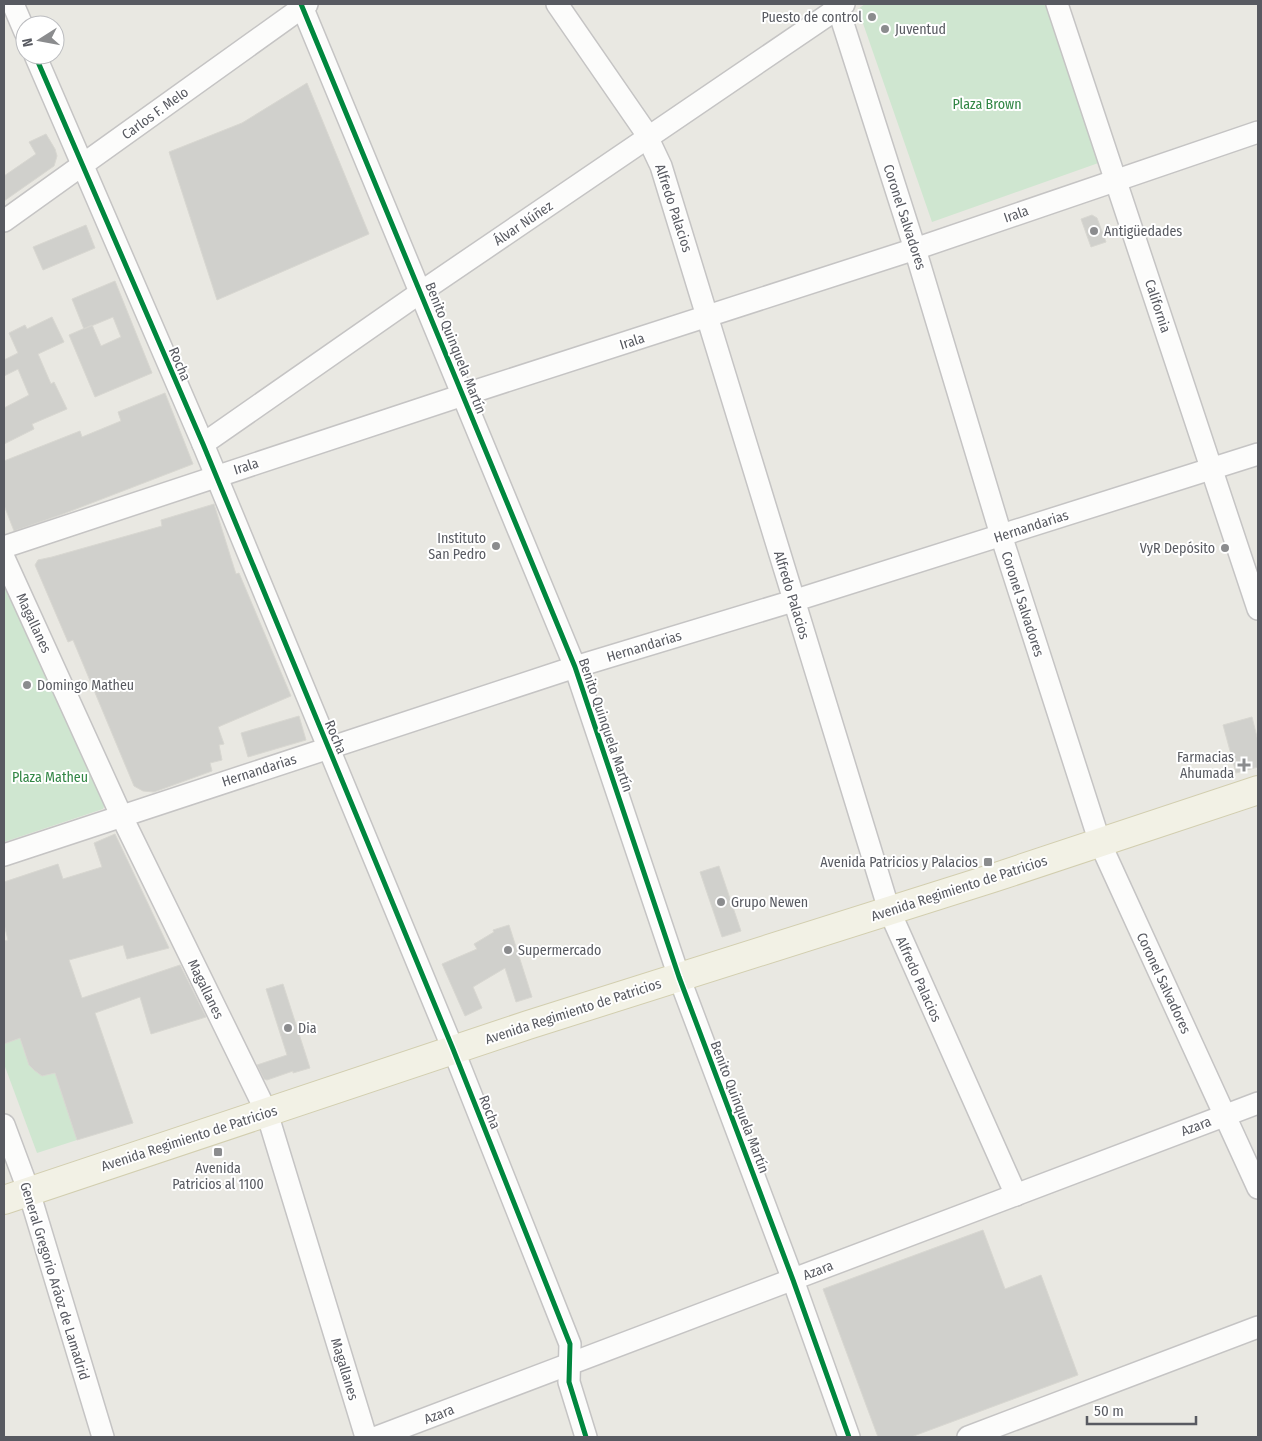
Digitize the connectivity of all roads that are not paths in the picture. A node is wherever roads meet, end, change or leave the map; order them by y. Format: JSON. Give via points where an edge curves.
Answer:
{"nodes":[{"id":1,"x":557,"y":4,"type":"edge"},
{"id":2,"x":1057,"y":4,"type":"edge"},
{"id":3,"x":303,"y":5,"type":"edge"},
{"id":4,"x":839,"y":5,"type":"edge"},
{"id":5,"x":39,"y":65,"type":"edge"},
{"id":6,"x":1258,"y":132,"type":"edge"},
{"id":7,"x":649,"y":137,"type":"junction"},
{"id":8,"x":82,"y":165,"type":"junction"},
{"id":9,"x":1116,"y":179,"type":"junction"},
{"id":10,"x":4,"y":222,"type":"edge"},
{"id":11,"x":915,"y":249,"type":"junction"},
{"id":12,"x":421,"y":292,"type":"junction"},
{"id":13,"x":708,"y":317,"type":"junction"},
{"id":14,"x":463,"y":395,"type":"junction"},
{"id":15,"x":203,"y":444,"type":"junction"},
{"id":16,"x":1258,"y":454,"type":"edge"},
{"id":17,"x":1211,"y":469,"type":"junction"},
{"id":18,"x":216,"y":476,"type":"junction"},
{"id":19,"x":1001,"y":535,"type":"junction"},
{"id":20,"x":4,"y":547,"type":"edge"},
{"id":21,"x":4,"y":558,"type":"edge"},
{"id":22,"x":793,"y":601,"type":"junction"},
{"id":23,"x":1258,"y":609,"type":"edge"},
{"id":24,"x":575,"y":667,"type":"junction"},
{"id":25,"x":328,"y":748,"type":"junction"},
{"id":26,"x":1258,"y":790,"type":"edge"},
{"id":27,"x":121,"y":815,"type":"junction"},
{"id":28,"x":1100,"y":843,"type":"junction"},
{"id":29,"x":4,"y":855,"type":"edge"},
{"id":30,"x":889,"y":910,"type":"junction"},
{"id":31,"x":679,"y":977,"type":"junction"},
{"id":32,"x":453,"y":1049,"type":"junction"},
{"id":33,"x":1258,"y":1103,"type":"edge"},
{"id":34,"x":267,"y":1112,"type":"junction"},
{"id":35,"x":1225,"y":1115,"type":"junction"},
{"id":36,"x":4,"y":1125,"type":"edge"},
{"id":37,"x":1258,"y":1188,"type":"edge"},
{"id":38,"x":1016,"y":1195,"type":"junction"},
{"id":39,"x":16,"y":1196,"type":"edge"},
{"id":40,"x":793,"y":1280,"type":"junction"},
{"id":41,"x":1258,"y":1327,"type":"edge"},
{"id":42,"x":570,"y":1363,"type":"junction"},
{"id":43,"x":102,"y":1437,"type":"edge"},
{"id":44,"x":366,"y":1437,"type":"edge"},
{"id":45,"x":378,"y":1437,"type":"edge"},
{"id":46,"x":586,"y":1437,"type":"edge"},
{"id":47,"x":849,"y":1437,"type":"edge"},
{"id":48,"x":968,"y":1437,"type":"edge"}],
"edges":[{"from":1,"to":7,"type":"street","name":"Alfredo Palacios"},
{"from":2,"to":9,"type":"street","name":"California"},
{"from":3,"to":8,"type":"street","name":"Carlos F. Melo"},
{"from":3,"to":12,"type":"street","name":"Benito Quinquela Martín"},
{"from":4,"to":7,"type":"street","name":"Álvar Núñez"},
{"from":4,"to":11,"type":"street","name":"Coronel Salvadores"},
{"from":5,"to":8,"type":"street","name":"Rocha"},
{"from":6,"to":9,"type":"street","name":"Irala"},
{"from":7,"to":12,"type":"street","name":"Álvar Núñez"},
{"from":7,"to":13,"type":"street","name":"Alfredo Palacios"},
{"from":8,"to":10,"type":"street","name":"Carlos F. Melo"},
{"from":8,"to":15,"type":"street","name":"Rocha"},
{"from":9,"to":11,"type":"street","name":"Irala"},
{"from":9,"to":17,"type":"street","name":"California"},
{"from":11,"to":13,"type":"street","name":"Irala"},
{"from":11,"to":19,"type":"street","name":"Coronel Salvadores"},
{"from":12,"to":14,"type":"street","name":"Benito Quinquela Martín"},
{"from":12,"to":15,"type":"street","name":"Álvar Núñez"},
{"from":13,"to":14,"type":"street","name":"Irala"},
{"from":13,"to":22,"type":"street","name":"Alfredo Palacios"},
{"from":14,"to":18,"type":"street","name":"Irala"},
{"from":14,"to":24,"type":"street","name":"Benito Quinquela Martín"},
{"from":15,"to":18,"type":"street","name":"Rocha"},
{"from":16,"to":17,"type":"street","name":"Hernandarias"},
{"from":17,"to":19,"type":"street","name":"Hernandarias"},
{"from":17,"to":23,"type":"street","name":"California"},
{"from":18,"to":20,"type":"street","name":"Irala"},
{"from":18,"to":25,"type":"street","name":"Rocha"},
{"from":19,"to":22,"type":"street","name":"Hernandarias"},
{"from":19,"to":28,"type":"street","name":"Coronel Salvadores"},
{"from":21,"to":27,"type":"street","name":"Magallanes"},
{"from":22,"to":24,"type":"street","name":"Hernandarias"},
{"from":22,"to":30,"type":"street","name":"Alfredo Palacios"},
{"from":24,"to":25,"type":"street","name":"Hernandarias"},
{"from":24,"to":31,"type":"street","name":"Benito Quinquela Martín"},
{"from":25,"to":27,"type":"street","name":"Hernandarias"},
{"from":25,"to":32,"type":"street","name":"Rocha"},
{"from":26,"to":28,"type":"main road","name":"Avenida Regimiento de Patricios"},
{"from":27,"to":29,"type":"street","name":"Hernandarias"},
{"from":27,"to":34,"type":"street","name":"Magallanes"},
{"from":28,"to":30,"type":"main road","name":"Avenida Regimiento de Patricios"},
{"from":28,"to":35,"type":"street","name":"Coronel Salvadores"},
{"from":30,"to":31,"type":"main road","name":"Avenida Regimiento de Patricios"},
{"from":30,"to":38,"type":"street","name":"Alfredo Palacios"},
{"from":31,"to":32,"type":"main road","name":"Avenida Regimiento de Patricios"},
{"from":31,"to":40,"type":"street","name":"Benito Quinquela Martín"},
{"from":32,"to":34,"type":"main road","name":"Avenida Regimiento de Patricios"},
{"from":32,"to":42,"type":"street","name":"Rocha","via":[[570,1344]]},
{"from":33,"to":35,"type":"street","name":"Azara"},
{"from":34,"to":39,"type":"main road","name":"Avenida Regimiento de Patricios"},
{"from":34,"to":44,"type":"street","name":"Magallanes"},
{"from":35,"to":37,"type":"street","name":"Coronel Salvadores"},
{"from":35,"to":38,"type":"street","name":"Azara"},
{"from":36,"to":39,"type":"street","name":"General Gregorio Aráoz de Lamadrid"},
{"from":38,"to":40,"type":"street","name":"Azara"},
{"from":39,"to":43,"type":"street","name":"General Gregorio Aráoz de Lamadrid"},
{"from":40,"to":42,"type":"street","name":"Azara"},
{"from":40,"to":47,"type":"street","name":"Benito Quinquela Martín"},
{"from":41,"to":48,"type":"street"},
{"from":42,"to":45,"type":"street","name":"Azara"},
{"from":42,"to":46,"type":"street","name":"Rocha","via":[[569,1382]]}]}
